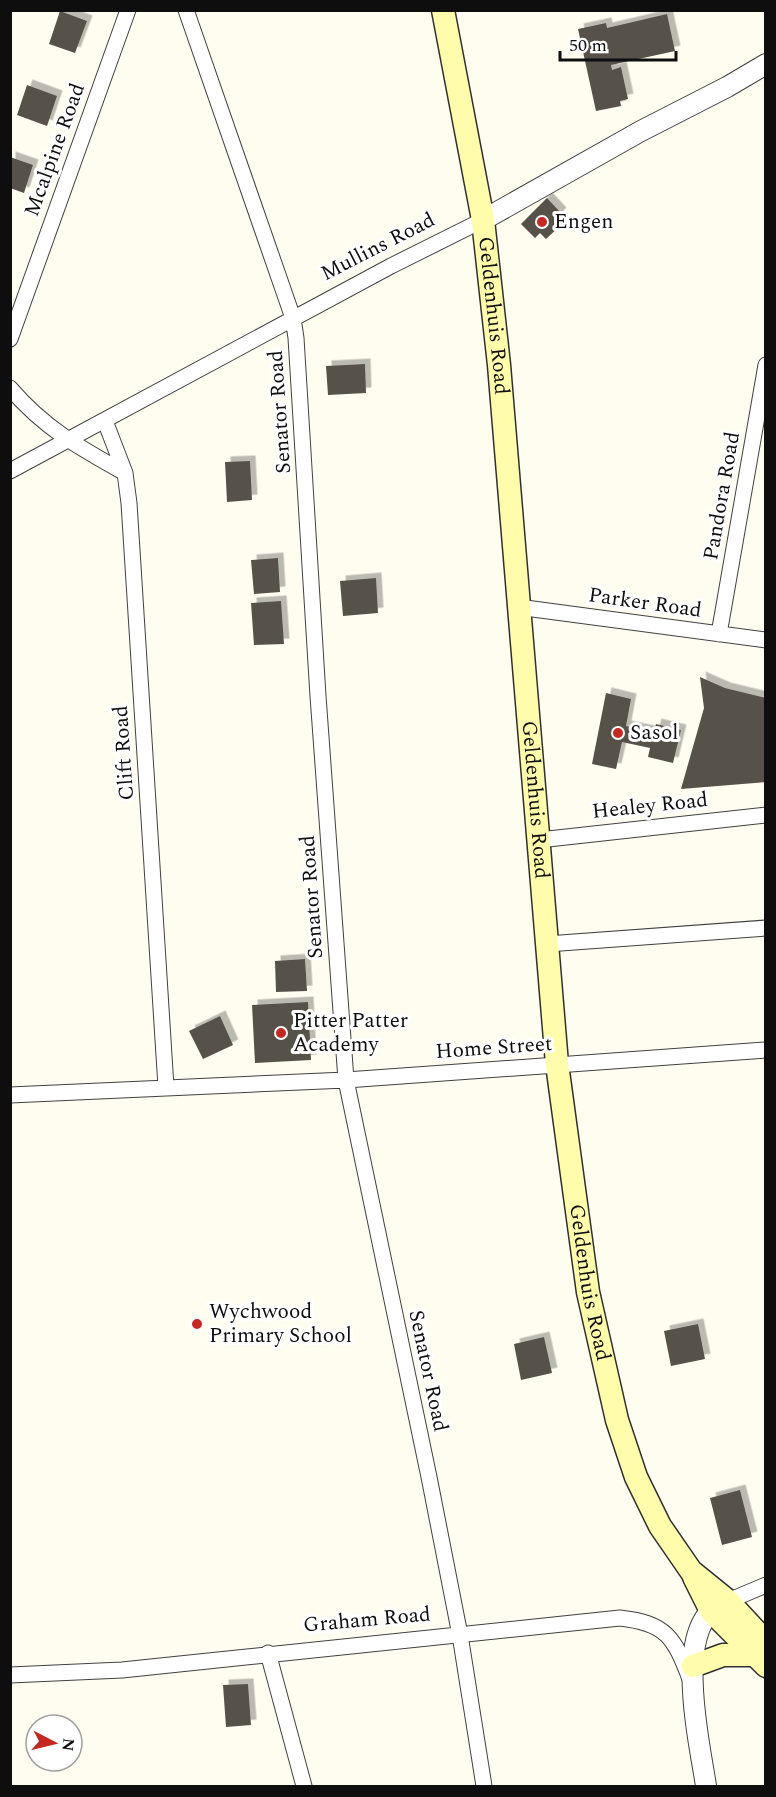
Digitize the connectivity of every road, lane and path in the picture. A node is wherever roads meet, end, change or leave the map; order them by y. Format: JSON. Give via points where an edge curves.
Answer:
{"nodes":[{"id":1,"x":128,"y":10,"type":"edge"},
{"id":2,"x":186,"y":10,"type":"edge"},
{"id":3,"x":443,"y":10,"type":"edge"},
{"id":4,"x":765,"y":64,"type":"edge"},
{"id":5,"x":483,"y":220,"type":"junction"},
{"id":6,"x":293,"y":318,"type":"junction"},
{"id":7,"x":10,"y":339,"type":"edge"},
{"id":8,"x":765,"y":365,"type":"edge"},
{"id":9,"x":10,"y":388,"type":"edge"},
{"id":10,"x":105,"y":421,"type":"junction"},
{"id":11,"x":68,"y":441,"type":"junction"},
{"id":12,"x":10,"y":471,"type":"edge"},
{"id":13,"x":125,"y":473,"type":"junction"},
{"id":14,"x":518,"y":607,"type":"junction"},
{"id":15,"x":719,"y":634,"type":"junction"},
{"id":16,"x":765,"y":640,"type":"edge"},
{"id":17,"x":765,"y":815,"type":"edge"},
{"id":18,"x":539,"y":840,"type":"junction"},
{"id":19,"x":765,"y":928,"type":"edge"},
{"id":20,"x":547,"y":944,"type":"junction"},
{"id":21,"x":765,"y":1050,"type":"edge"},
{"id":22,"x":557,"y":1064,"type":"junction"},
{"id":23,"x":346,"y":1080,"type":"junction"},
{"id":24,"x":166,"y":1087,"type":"junction"},
{"id":25,"x":10,"y":1095,"type":"edge"},
{"id":26,"x":765,"y":1585,"type":"edge"},
{"id":27,"x":720,"y":1606,"type":"junction"},
{"id":28,"x":460,"y":1635,"type":"junction"},
{"id":29,"x":268,"y":1653,"type":"junction"},
{"id":30,"x":762,"y":1654,"type":"edge"},
{"id":31,"x":10,"y":1675,"type":"edge"},
{"id":32,"x":692,"y":1675,"type":"junction"},
{"id":33,"x":304,"y":1786,"type":"edge"},
{"id":34,"x":484,"y":1786,"type":"edge"},
{"id":35,"x":706,"y":1786,"type":"edge"}],
"edges":[{"from":1,"to":7,"type":"street","name":"Mcalpine Road"},
{"from":2,"to":6,"type":"street","name":"Senator Road"},
{"from":3,"to":5,"type":"main road","name":"Geldenhuis Road"},
{"from":4,"to":5,"type":"street","name":"Mullins Road"},
{"from":5,"to":6,"type":"street","name":"Mullins Road"},
{"from":5,"to":14,"type":"main road","name":"Geldenhuis Road"},
{"from":6,"to":10,"type":"street","name":"Mullins Road"},
{"from":6,"to":23,"type":"street","name":"Senator Road"},
{"from":8,"to":15,"type":"street","name":"Pandora Road"},
{"from":9,"to":11,"type":"street","via":[[28,409]]},
{"from":10,"to":11,"type":"street","name":"Mullins Road"},
{"from":10,"to":13,"type":"street","name":"Clift Road"},
{"from":11,"to":12,"type":"street","name":"Mullins Road"},
{"from":11,"to":13,"type":"street"},
{"from":13,"to":24,"type":"street","name":"Clift Road"},
{"from":14,"to":15,"type":"street","name":"Parker Road"},
{"from":14,"to":18,"type":"main road","name":"Geldenhuis Road"},
{"from":15,"to":16,"type":"street","name":"Parker Road"},
{"from":17,"to":18,"type":"street","name":"Healey Road"},
{"from":18,"to":20,"type":"main road","name":"Geldenhuis Road"},
{"from":19,"to":20,"type":"street"},
{"from":20,"to":22,"type":"main road","name":"Geldenhuis Road"},
{"from":21,"to":22,"type":"street","name":"Home Street"},
{"from":22,"to":23,"type":"street","name":"Home Street"},
{"from":22,"to":27,"type":"main road","name":"Geldenhuis Road","via":[[588,1292],[618,1420],[636,1477],[656,1518]]},
{"from":23,"to":24,"type":"street","name":"Home Street"},
{"from":23,"to":28,"type":"street","name":"Senator Road"},
{"from":24,"to":25,"type":"street","name":"Home Street"},
{"from":26,"to":27,"type":"street"},
{"from":27,"to":30,"type":"main road","name":"Geldenhuis Road"},
{"from":27,"to":32,"type":"street","via":[[706,1618],[697,1638]]},
{"from":28,"to":29,"type":"street","name":"Graham Road"},
{"from":28,"to":32,"type":"street","name":"Graham Road","via":[[605,1619],[643,1621],[657,1626],[669,1637]]},
{"from":28,"to":34,"type":"street","name":"Senator Road"},
{"from":29,"to":31,"type":"street","name":"Graham Road","via":[[122,1670]]},
{"from":29,"to":33,"type":"street"},
{"from":30,"to":32,"type":"main road","via":[[723,1655]]},
{"from":32,"to":35,"type":"street"}]}
